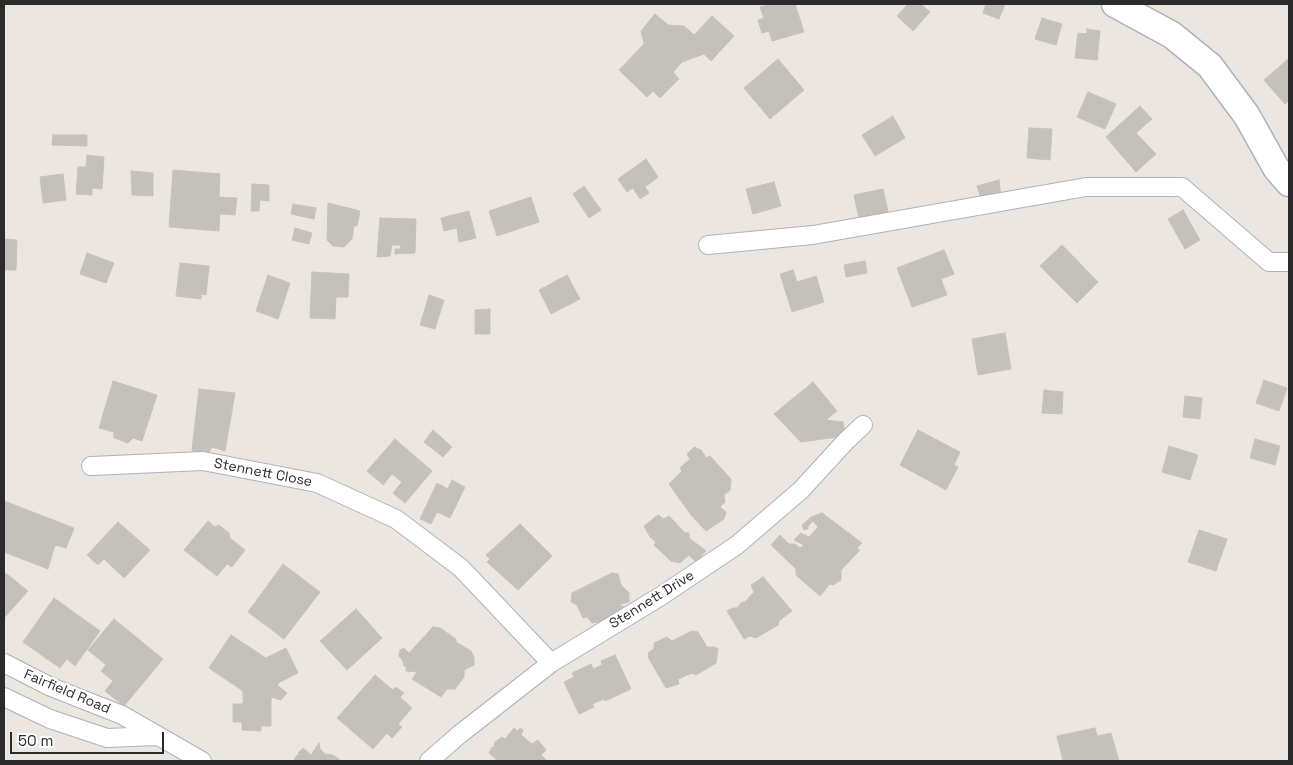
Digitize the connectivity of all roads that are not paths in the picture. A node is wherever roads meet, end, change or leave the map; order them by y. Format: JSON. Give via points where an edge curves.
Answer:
{"nodes":[{"id":1,"x":1115,"y":4,"type":"edge"},
{"id":2,"x":1289,"y":183,"type":"edge"},
{"id":3,"x":708,"y":245,"type":"dead end"},
{"id":4,"x":1289,"y":262,"type":"edge"},
{"id":5,"x":864,"y":425,"type":"dead end"},
{"id":6,"x":91,"y":466,"type":"dead end"},
{"id":7,"x":4,"y":663,"type":"edge"},
{"id":8,"x":551,"y":663,"type":"junction"},
{"id":9,"x":4,"y":697,"type":"edge"},
{"id":10,"x":157,"y":736,"type":"junction"},
{"id":11,"x":202,"y":761,"type":"edge"},
{"id":12,"x":429,"y":761,"type":"edge"}],
"edges":[{"from":1,"to":2,"type":"street","via":[[1172,35],[1210,66],[1247,116],[1276,168]]},
{"from":3,"to":4,"type":"street","via":[[813,235],[1086,188],[1182,187],[1269,262]]},
{"from":5,"to":8,"type":"street","name":"Stennett Drive","via":[[801,490],[737,545]]},
{"from":6,"to":8,"type":"street","name":"Stennett Close","via":[[202,461],[317,483],[396,519],[461,568]]},
{"from":7,"to":10,"type":"street","name":"Fairfield Road","via":[[51,687],[122,715]]},
{"from":8,"to":12,"type":"street","name":"Stennett Drive"},
{"from":9,"to":10,"type":"street","name":"Fairfield Road","via":[[107,738]]},
{"from":10,"to":11,"type":"street","name":"Fairfield Road"}]}
